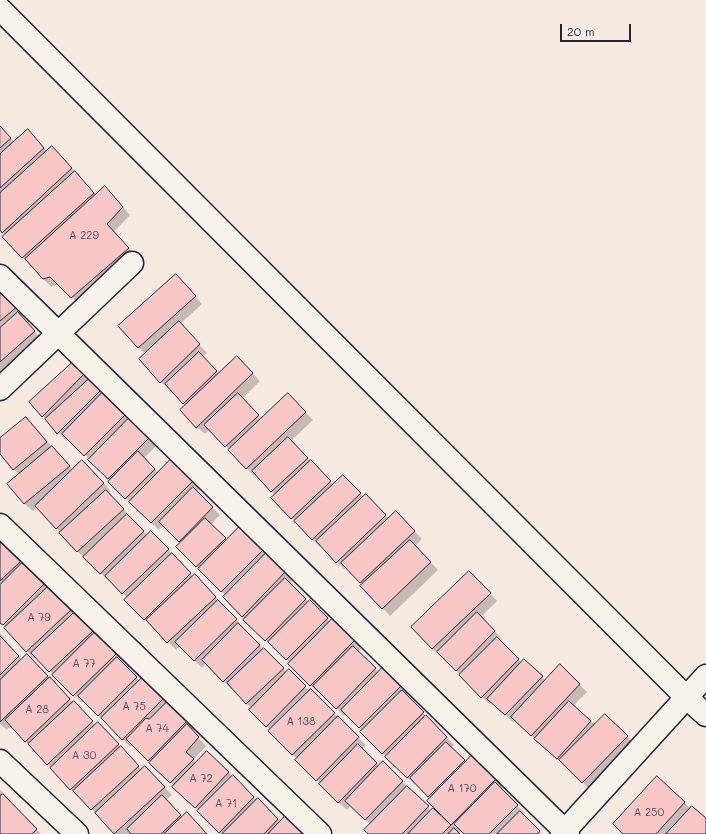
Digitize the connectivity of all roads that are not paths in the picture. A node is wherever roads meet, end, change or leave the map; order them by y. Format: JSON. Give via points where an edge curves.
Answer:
{"nodes":[{"id":1,"x":0,"y":9,"type":"edge"},
{"id":2,"x":132,"y":263,"type":"dead end"},
{"id":3,"x":0,"y":276,"type":"edge"},
{"id":4,"x":59,"y":333,"type":"junction"},
{"id":5,"x":0,"y":388,"type":"edge"},
{"id":6,"x":0,"y":525,"type":"edge"},
{"id":7,"x":706,"y":676,"type":"edge"},
{"id":8,"x":686,"y":697,"type":"junction"},
{"id":9,"x":706,"y":715,"type":"edge"},
{"id":10,"x":0,"y":761,"type":"edge"},
{"id":11,"x":565,"y":833,"type":"edge"},
{"id":12,"x":77,"y":834,"type":"edge"},
{"id":13,"x":320,"y":834,"type":"edge"}],
"edges":[{"from":1,"to":8,"type":"street"},
{"from":2,"to":4,"type":"street"},
{"from":3,"to":4,"type":"street"},
{"from":4,"to":5,"type":"street"},
{"from":4,"to":11,"type":"street"},
{"from":6,"to":13,"type":"street"},
{"from":7,"to":8,"type":"street"},
{"from":8,"to":9,"type":"street"},
{"from":8,"to":11,"type":"street"},
{"from":10,"to":12,"type":"street"}]}
